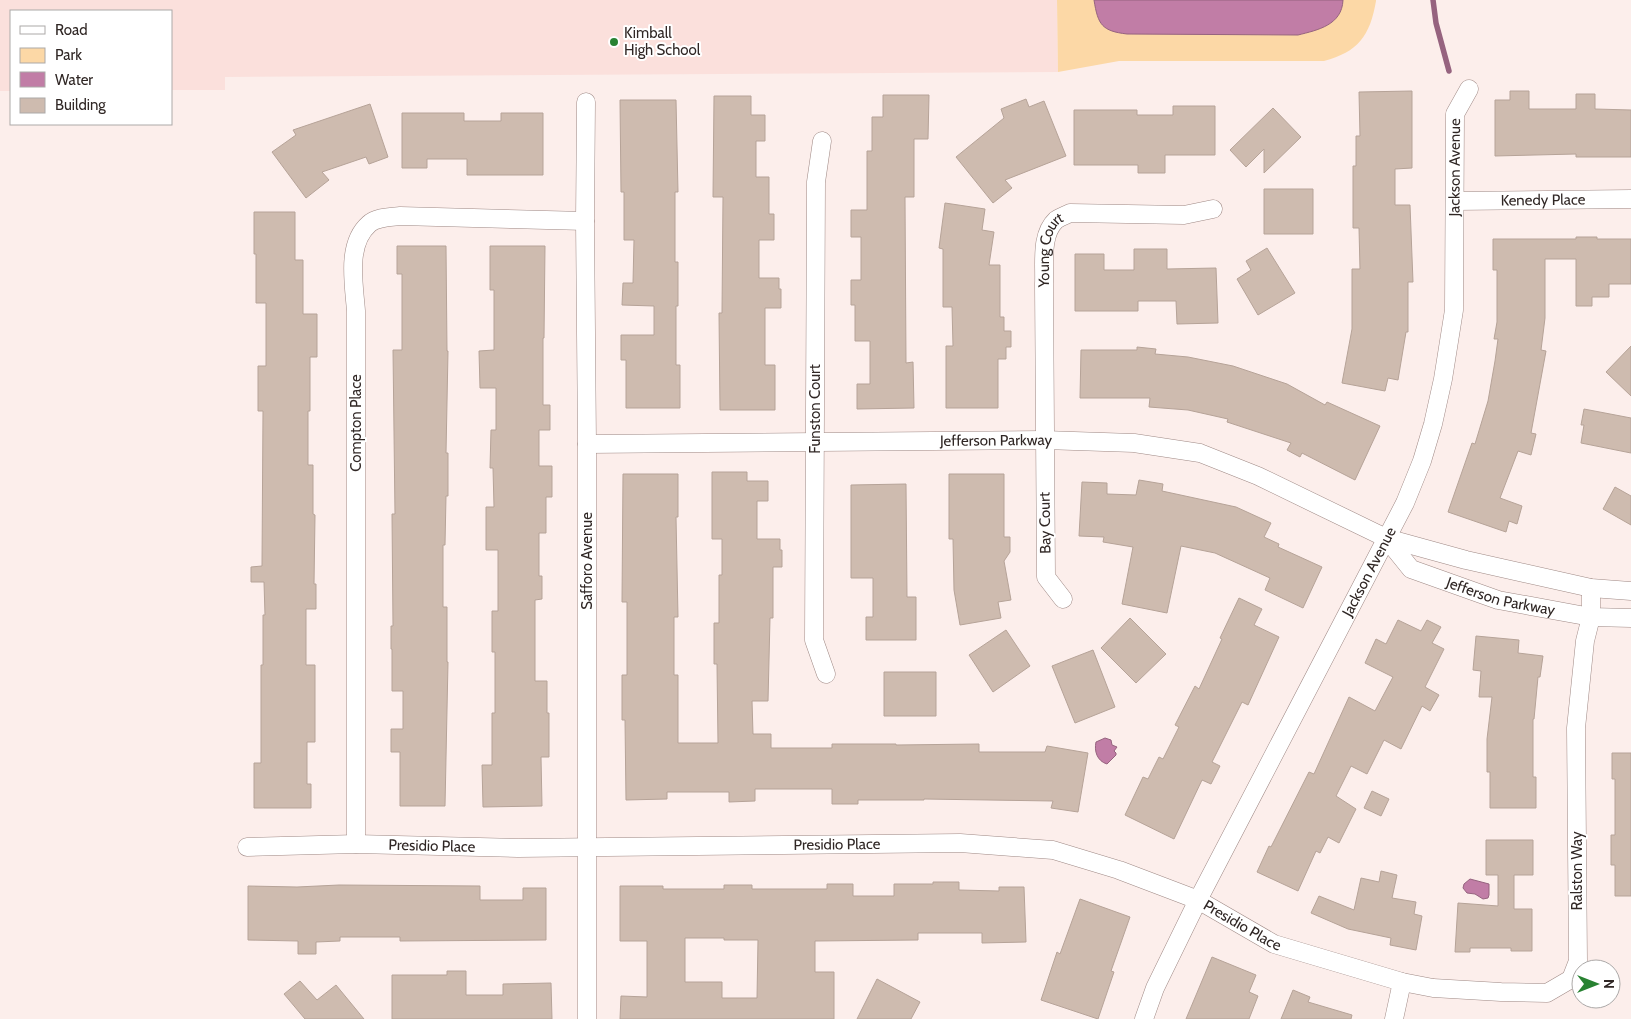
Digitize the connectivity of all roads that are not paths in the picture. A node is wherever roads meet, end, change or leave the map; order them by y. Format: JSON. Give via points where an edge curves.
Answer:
{"nodes":[{"id":1,"x":1469,"y":89,"type":"dead end"},
{"id":2,"x":586,"y":102,"type":"dead end"},
{"id":3,"x":822,"y":141,"type":"dead end"},
{"id":4,"x":1631,"y":199,"type":"edge"},
{"id":5,"x":1455,"y":201,"type":"junction"},
{"id":6,"x":1213,"y":209,"type":"dead end"},
{"id":7,"x":585,"y":221,"type":"junction"},
{"id":8,"x":1044,"y":440,"type":"junction"},
{"id":9,"x":815,"y":442,"type":"junction"},
{"id":10,"x":587,"y":444,"type":"junction"},
{"id":11,"x":1386,"y":538,"type":"junction"},
{"id":12,"x":1590,"y":588,"type":"junction"},
{"id":13,"x":1631,"y":591,"type":"edge"},
{"id":14,"x":1063,"y":599,"type":"dead end"},
{"id":15,"x":1591,"y":617,"type":"junction"},
{"id":16,"x":1631,"y":618,"type":"edge"},
{"id":17,"x":826,"y":674,"type":"dead end"},
{"id":18,"x":356,"y":844,"type":"junction"},
{"id":19,"x":247,"y":846,"type":"dead end"},
{"id":20,"x":587,"y":847,"type":"junction"},
{"id":21,"x":1198,"y":900,"type":"junction"},
{"id":22,"x":1402,"y":982,"type":"junction"},
{"id":23,"x":587,"y":1019,"type":"edge"},
{"id":24,"x":1144,"y":1019,"type":"edge"},
{"id":25,"x":1394,"y":1019,"type":"edge"}],
"edges":[{"from":1,"to":5,"type":"street","name":"Jackson Avenue","via":[[1455,114]]},
{"from":2,"to":7,"type":"street","name":"Safforo Avenue"},
{"from":3,"to":9,"type":"street","name":"Funston Court","via":[[816,182]]},
{"from":4,"to":5,"type":"street","name":"Kenedy Place"},
{"from":5,"to":11,"type":"street","name":"Jackson Avenue","via":[[1454,310],[1444,379],[1422,461]]},
{"from":6,"to":8,"type":"street","name":"Young Court","via":[[1184,215],[1070,212],[1057,219],[1049,229],[1045,244],[1044,284]]},
{"from":7,"to":10,"type":"street","name":"Safforo Avenue"},
{"from":7,"to":18,"type":"street","name":"Compton Place","via":[[400,216],[370,223],[358,238],[354,253]]},
{"from":8,"to":9,"type":"street","name":"Jefferson Parkway"},
{"from":8,"to":11,"type":"street","name":"Jefferson Parkway","via":[[1134,443],[1200,453],[1258,476]]},
{"from":8,"to":14,"type":"street","name":"Bay Court","via":[[1046,577]]},
{"from":9,"to":10,"type":"street","name":"Jefferson Parkway"},
{"from":9,"to":17,"type":"street","name":"Funston Court","via":[[814,640]]},
{"from":10,"to":20,"type":"street","name":"Safforo Avenue"},
{"from":11,"to":12,"type":"street","name":"Jefferson Parkway"},
{"from":11,"to":15,"type":"street","name":"Jefferson Parkway","via":[[1411,569],[1498,600]]},
{"from":11,"to":21,"type":"street","name":"Jackson Avenue"},
{"from":12,"to":13,"type":"street","name":"Jefferson Parkway"},
{"from":12,"to":15,"type":"street","name":"Ralston Way"},
{"from":15,"to":16,"type":"street","name":"Jefferson Parkway"},
{"from":15,"to":22,"type":"street","name":"Ralston Way","via":[[1585,641],[1576,728],[1578,961],[1571,979],[1547,993],[1433,988]]},
{"from":18,"to":19,"type":"street","name":"Presidio Place"},
{"from":18,"to":20,"type":"street","name":"Presidio Place"},
{"from":20,"to":21,"type":"street","name":"Presidio Place","via":[[960,843],[1054,850]]},
{"from":20,"to":23,"type":"street","name":"Safforo Avenue"},
{"from":21,"to":22,"type":"street","name":"Presidio Place","via":[[1274,944]]},
{"from":21,"to":24,"type":"street","name":"Jackson Avenue","via":[[1154,988]]},
{"from":22,"to":25,"type":"street"}]}
